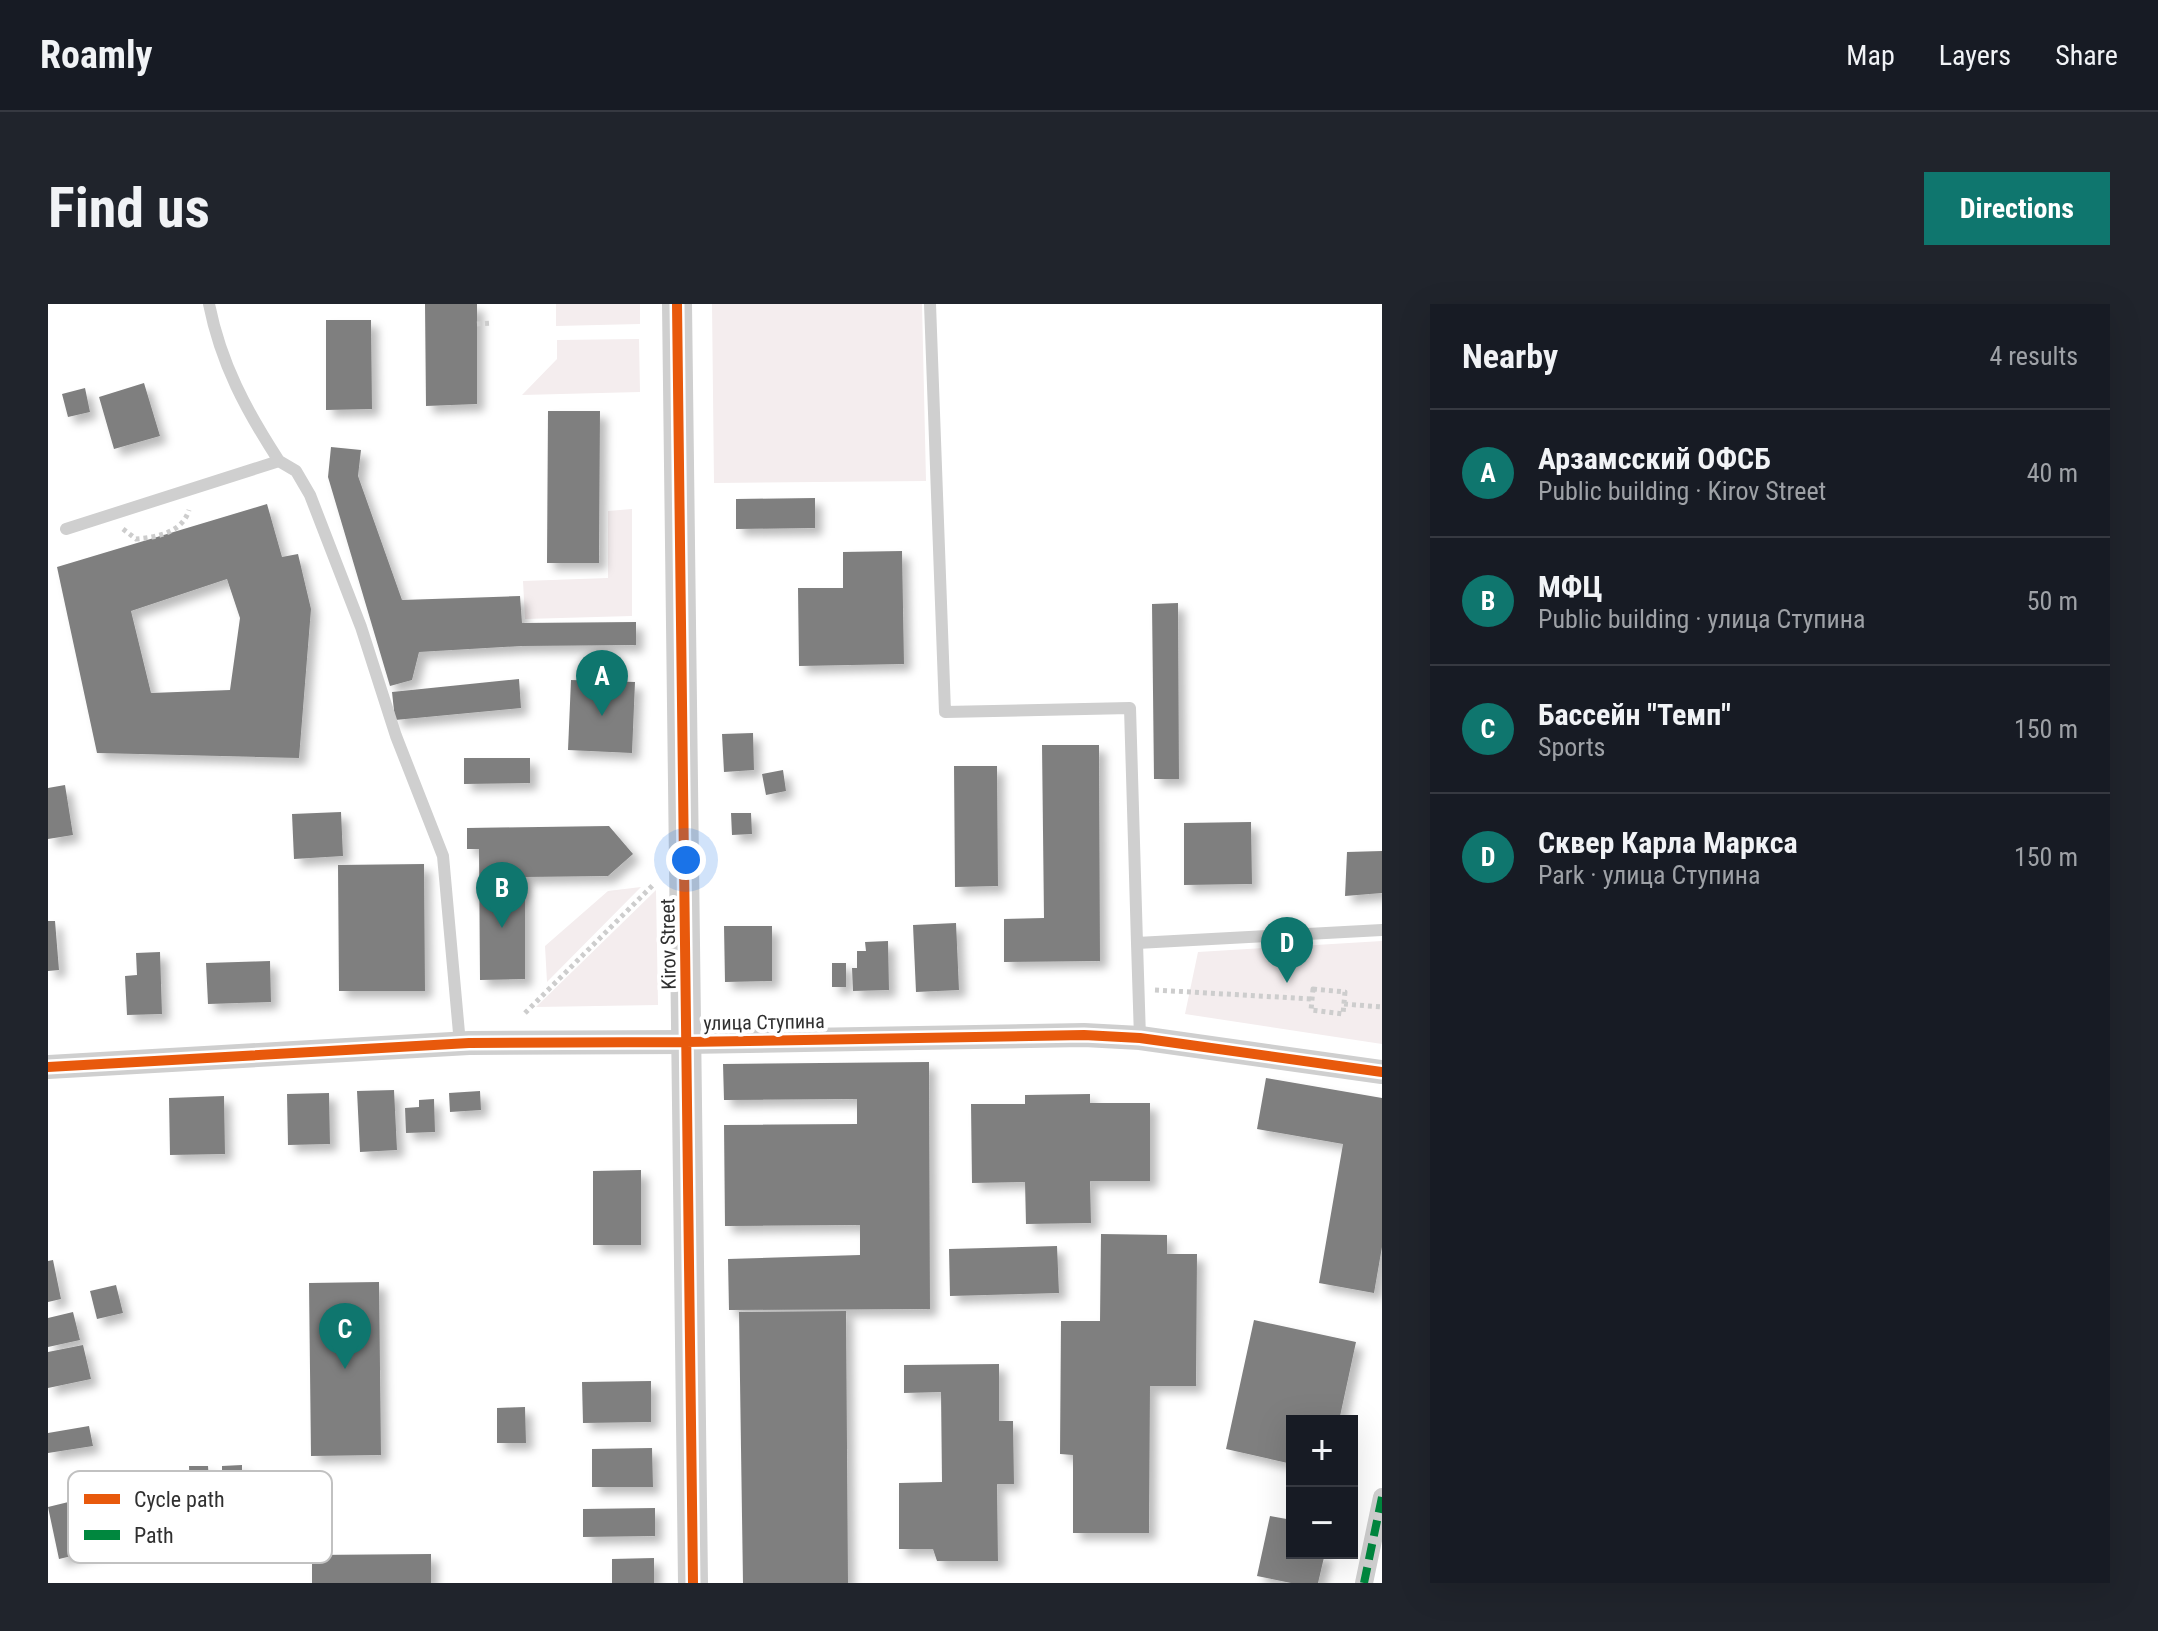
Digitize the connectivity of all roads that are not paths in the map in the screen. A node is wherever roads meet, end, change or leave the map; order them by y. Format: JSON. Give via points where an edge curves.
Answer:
{"nodes":[{"id":1,"x":209,"y":304,"type":"edge"},
{"id":2,"x":677,"y":304,"type":"edge"},
{"id":3,"x":930,"y":304,"type":"edge"},
{"id":4,"x":279,"y":461,"type":"junction"},
{"id":5,"x":66,"y":529,"type":"dead end"},
{"id":6,"x":1382,"y":930,"type":"edge"},
{"id":7,"x":1137,"y":943,"type":"junction"},
{"id":8,"x":1140,"y":1038,"type":"junction"},
{"id":9,"x":686,"y":1042,"type":"junction"},
{"id":10,"x":460,"y":1044,"type":"junction"},
{"id":11,"x":48,"y":1067,"type":"edge"},
{"id":12,"x":1382,"y":1072,"type":"edge"},
{"id":13,"x":1382,"y":1497,"type":"edge"},
{"id":14,"x":693,"y":1583,"type":"edge"},
{"id":15,"x":1364,"y":1583,"type":"edge"}],
"edges":[{"from":1,"to":4,"type":"lane","via":[[229,374]]},
{"from":2,"to":9,"type":"street","name":"Kirov Street"},
{"from":3,"to":7,"type":"lane","via":[[945,712],[1130,708]]},
{"from":4,"to":5,"type":"lane"},
{"from":4,"to":10,"type":"lane","via":[[296,471],[310,495],[443,856]]},
{"from":6,"to":7,"type":"lane"},
{"from":7,"to":8,"type":"lane"},
{"from":8,"to":9,"type":"street","name":"улица Ступина"},
{"from":8,"to":12,"type":"street","name":"улица Ступина"},
{"from":9,"to":10,"type":"street","name":"улица Ступина"},
{"from":9,"to":14,"type":"street","name":"Kirov Street"},
{"from":10,"to":11,"type":"street","name":"улица Ступина"},
{"from":13,"to":15,"type":"street"}]}
